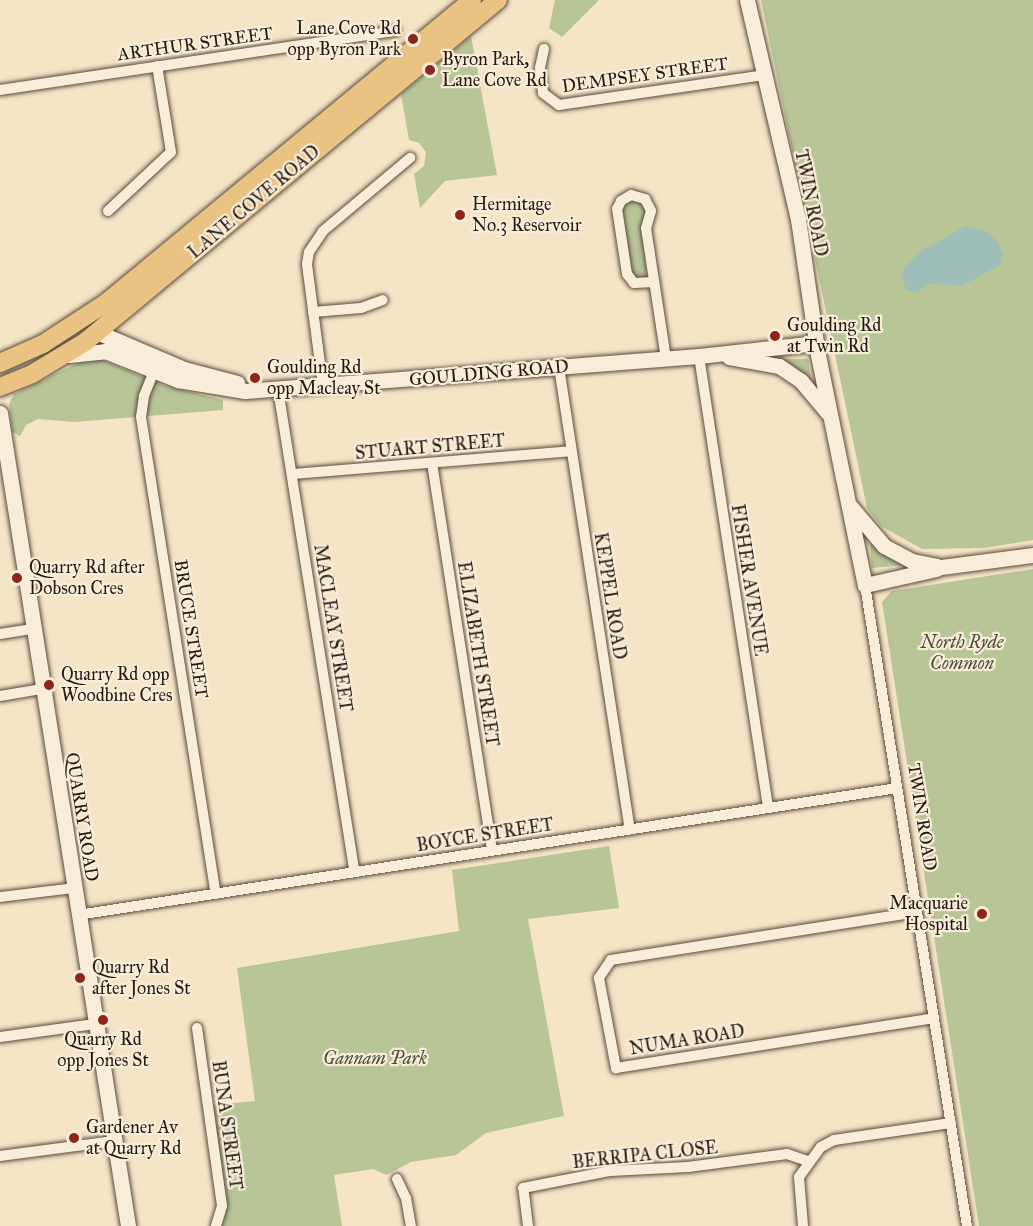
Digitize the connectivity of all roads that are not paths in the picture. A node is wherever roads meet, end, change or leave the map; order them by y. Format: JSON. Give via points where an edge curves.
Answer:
{"nodes":[{"id":1,"x":472,"y":0,"type":"edge"},
{"id":2,"x":498,"y":0,"type":"edge"},
{"id":3,"x":747,"y":0,"type":"edge"},
{"id":4,"x":396,"y":31,"type":"dead end"},
{"id":5,"x":544,"y":49,"type":"dead end"},
{"id":6,"x":157,"y":66,"type":"junction"},
{"id":7,"x":764,"y":75,"type":"junction"},
{"id":8,"x":0,"y":90,"type":"edge"},
{"id":9,"x":410,"y":158,"type":"dead end"},
{"id":10,"x":108,"y":211,"type":"dead end"},
{"id":11,"x":654,"y":282,"type":"junction"},
{"id":12,"x":383,"y":300,"type":"dead end"},
{"id":13,"x":314,"y":312,"type":"junction"},
{"id":14,"x":97,"y":332,"type":"junction"},
{"id":15,"x":43,"y":344,"type":"junction"},
{"id":16,"x":816,"y":347,"type":"junction"},
{"id":17,"x":67,"y":356,"type":"junction"},
{"id":18,"x":699,"y":356,"type":"junction"},
{"id":19,"x":742,"y":357,"type":"junction"},
{"id":20,"x":666,"y":359,"type":"junction"},
{"id":21,"x":0,"y":363,"type":"edge"},
{"id":22,"x":156,"y":365,"type":"junction"},
{"id":23,"x":559,"y":367,"type":"junction"},
{"id":24,"x":323,"y":386,"type":"junction"},
{"id":25,"x":0,"y":387,"type":"edge"},
{"id":26,"x":278,"y":389,"type":"junction"},
{"id":27,"x":0,"y":413,"type":"edge"},
{"id":28,"x":830,"y":415,"type":"junction"},
{"id":29,"x":2,"y":432,"type":"edge"},
{"id":30,"x":571,"y":451,"type":"junction"},
{"id":31,"x":432,"y":463,"type":"junction"},
{"id":32,"x":292,"y":474,"type":"junction"},
{"id":33,"x":848,"y":503,"type":"junction"},
{"id":34,"x":1033,"y":555,"type":"edge"},
{"id":35,"x":943,"y":568,"type":"junction"},
{"id":36,"x":864,"y":581,"type":"junction"},
{"id":37,"x":33,"y":629,"type":"junction"},
{"id":38,"x":0,"y":634,"type":"edge"},
{"id":39,"x":42,"y":689,"type":"junction"},
{"id":40,"x":0,"y":696,"type":"edge"},
{"id":41,"x":897,"y":788,"type":"junction"},
{"id":42,"x":768,"y":808,"type":"junction"},
{"id":43,"x":630,"y":830,"type":"junction"},
{"id":44,"x":492,"y":850,"type":"junction"},
{"id":45,"x":354,"y":871,"type":"junction"},
{"id":46,"x":74,"y":888,"type":"junction"},
{"id":47,"x":216,"y":894,"type":"junction"},
{"id":48,"x":0,"y":897,"type":"edge"},
{"id":49,"x":917,"y":912,"type":"junction"},
{"id":50,"x":78,"y":915,"type":"junction"},
{"id":51,"x":934,"y":1018,"type":"junction"},
{"id":52,"x":95,"y":1024,"type":"junction"},
{"id":53,"x":197,"y":1028,"type":"dead end"},
{"id":54,"x":0,"y":1037,"type":"edge"},
{"id":55,"x":951,"y":1123,"type":"junction"},
{"id":56,"x":114,"y":1141,"type":"junction"},
{"id":57,"x":0,"y":1156,"type":"edge"},
{"id":58,"x":807,"y":1161,"type":"junction"},
{"id":59,"x":397,"y":1179,"type":"dead end"},
{"id":60,"x":128,"y":1226,"type":"edge"},
{"id":61,"x":216,"y":1226,"type":"edge"},
{"id":62,"x":411,"y":1226,"type":"edge"},
{"id":63,"x":528,"y":1226,"type":"edge"},
{"id":64,"x":803,"y":1226,"type":"edge"},
{"id":65,"x":967,"y":1226,"type":"edge"}],
"edges":[{"from":1,"to":15,"type":"highway","name":"LANE COVE ROAD","via":[[139,278]]},
{"from":2,"to":14,"type":"highway","name":"LANE COVE ROAD"},
{"from":3,"to":7,"type":"main road","name":"TWIN ROAD"},
{"from":4,"to":6,"type":"street","name":"ARTHUR STREET"},
{"from":5,"to":7,"type":"street","name":"DEMPSEY STREET","via":[[540,69],[543,93],[559,105]]},
{"from":6,"to":8,"type":"street","name":"ARTHUR STREET"},
{"from":6,"to":10,"type":"street","via":[[171,152]]},
{"from":7,"to":16,"type":"main road","name":"TWIN ROAD","via":[[798,219]]},
{"from":9,"to":13,"type":"street","via":[[314,240],[307,264]]},
{"from":11,"to":11,"type":"street","via":[[634,283],[627,274],[617,209],[631,195],[645,199],[651,211],[646,228]]},
{"from":11,"to":20,"type":"street"},
{"from":12,"to":13,"type":"street","via":[[362,308]]},
{"from":13,"to":24,"type":"street"},
{"from":14,"to":15,"type":"highway"},
{"from":14,"to":17,"type":"highway","name":"LANE COVE ROAD"},
{"from":14,"to":22,"type":"main road","name":"GOULDING ROAD"},
{"from":15,"to":21,"type":"highway","name":"LANE COVE ROAD"},
{"from":16,"to":18,"type":"main road","name":"GOULDING ROAD"},
{"from":16,"to":19,"type":"main road"},
{"from":16,"to":28,"type":"main road","name":"TWIN ROAD"},
{"from":17,"to":22,"type":"main road","name":"GOULDING ROAD","via":[[102,350]]},
{"from":17,"to":25,"type":"highway","name":"LANE COVE ROAD"},
{"from":18,"to":19,"type":"main road","name":"GOULDING ROAD"},
{"from":18,"to":20,"type":"main road","name":"GOULDING ROAD"},
{"from":18,"to":42,"type":"street","name":"FISHER AVENUE"},
{"from":19,"to":28,"type":"main road","name":"GOULDING ROAD","via":[[766,361],[791,374]]},
{"from":20,"to":23,"type":"main road","name":"GOULDING ROAD"},
{"from":22,"to":26,"type":"main road","name":"GOULDING ROAD","via":[[218,389]]},
{"from":22,"to":47,"type":"street","name":"BRUCE STREET","via":[[141,417]]},
{"from":23,"to":24,"type":"main road","name":"GOULDING ROAD"},
{"from":23,"to":30,"type":"street","name":"KEPPEL ROAD"},
{"from":24,"to":26,"type":"main road","name":"GOULDING ROAD"},
{"from":26,"to":32,"type":"street","name":"MACLEAY STREET"},
{"from":27,"to":29,"type":"main road","name":"QUARRY ROAD"},
{"from":28,"to":33,"type":"main road","name":"TWIN ROAD"},
{"from":29,"to":37,"type":"main road","name":"QUARRY ROAD"},
{"from":30,"to":31,"type":"street","name":"STUART STREET"},
{"from":30,"to":43,"type":"street","name":"KEPPEL ROAD"},
{"from":31,"to":32,"type":"street","name":"STUART STREET"},
{"from":31,"to":44,"type":"street","name":"ELIZABETH STREET"},
{"from":32,"to":45,"type":"street","name":"MACLEAY STREET"},
{"from":33,"to":35,"type":"main road","via":[[884,546],[912,561]]},
{"from":33,"to":36,"type":"main road","name":"TWIN ROAD"},
{"from":34,"to":35,"type":"main road"},
{"from":35,"to":36,"type":"main road"},
{"from":36,"to":41,"type":"street","name":"TWIN ROAD"},
{"from":37,"to":38,"type":"street"},
{"from":37,"to":39,"type":"main road","name":"QUARRY ROAD"},
{"from":39,"to":40,"type":"street"},
{"from":39,"to":46,"type":"main road","name":"QUARRY ROAD"},
{"from":41,"to":42,"type":"street","name":"BOYCE STREET"},
{"from":41,"to":49,"type":"street","name":"TWIN ROAD"},
{"from":42,"to":43,"type":"street","name":"BOYCE STREET"},
{"from":43,"to":44,"type":"street","name":"BOYCE STREET"},
{"from":44,"to":45,"type":"street","name":"BOYCE STREET"},
{"from":45,"to":47,"type":"street","name":"BOYCE STREET"},
{"from":46,"to":48,"type":"street"},
{"from":46,"to":50,"type":"main road","name":"QUARRY ROAD"},
{"from":47,"to":50,"type":"street","name":"BOYCE STREET"},
{"from":49,"to":51,"type":"street","name":"TWIN ROAD"},
{"from":49,"to":51,"type":"street","name":"NUMA ROAD","via":[[611,960],[599,978],[616,1068]]},
{"from":50,"to":52,"type":"main road","name":"QUARRY ROAD"},
{"from":51,"to":55,"type":"street","name":"TWIN ROAD"},
{"from":52,"to":54,"type":"street"},
{"from":52,"to":56,"type":"main road","name":"QUARRY ROAD"},
{"from":53,"to":61,"type":"street","name":"BUNA STREET","via":[[222,1206]]},
{"from":55,"to":58,"type":"street","via":[[834,1140]]},
{"from":55,"to":65,"type":"street","name":"TWIN ROAD"},
{"from":56,"to":57,"type":"street"},
{"from":56,"to":60,"type":"main road","name":"QUARRY ROAD"},
{"from":58,"to":63,"type":"street","name":"BERRIPA CLOSE","via":[[787,1154],[610,1172],[523,1188]]},
{"from":58,"to":64,"type":"street","via":[[798,1183]]},
{"from":59,"to":62,"type":"street","via":[[406,1198]]}]}
